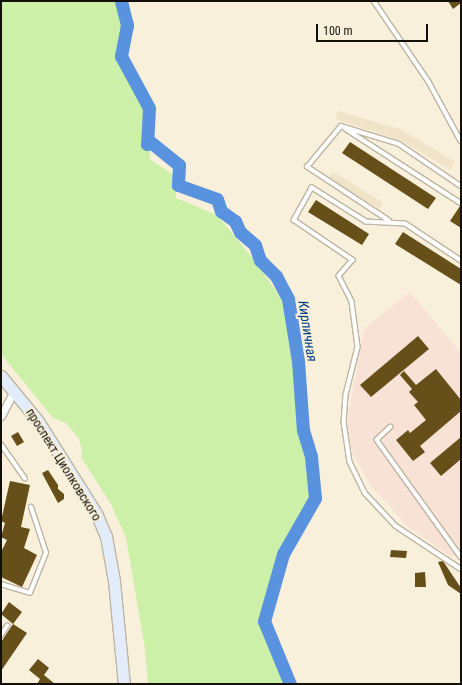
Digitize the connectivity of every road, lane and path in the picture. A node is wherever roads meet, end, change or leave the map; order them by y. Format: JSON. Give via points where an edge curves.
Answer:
{"nodes":[{"id":1,"x":374,"y":1,"type":"edge"},
{"id":2,"x":341,"y":126,"type":"junction"},
{"id":3,"x":461,"y":141,"type":"edge"},
{"id":4,"x":461,"y":186,"type":"edge"},
{"id":5,"x":461,"y":203,"type":"edge"},
{"id":6,"x":389,"y":222,"type":"junction"},
{"id":7,"x":461,"y":261,"type":"edge"},
{"id":8,"x":1,"y":376,"type":"edge"},
{"id":9,"x":14,"y":391,"type":"junction"},
{"id":10,"x":1,"y":416,"type":"edge"},
{"id":11,"x":391,"y":427,"type":"dead end"},
{"id":12,"x":1,"y":444,"type":"edge"},
{"id":13,"x":25,"y":478,"type":"dead end"},
{"id":14,"x":31,"y":507,"type":"dead end"},
{"id":15,"x":461,"y":557,"type":"edge"},
{"id":16,"x":461,"y":569,"type":"edge"},
{"id":17,"x":1,"y":584,"type":"edge"},
{"id":18,"x":7,"y":626,"type":"dead end"},
{"id":19,"x":1,"y":635,"type":"edge"},
{"id":20,"x":124,"y":684,"type":"edge"}],
"edges":[{"from":1,"to":3,"type":"lane","via":[[429,82]]},
{"from":2,"to":4,"type":"lane","via":[[399,144]]},
{"from":2,"to":5,"type":"lane"},
{"from":2,"to":6,"type":"lane","via":[[307,167]]},
{"from":6,"to":7,"type":"lane","via":[[405,224]]},
{"from":6,"to":16,"type":"lane","via":[[366,222],[312,188],[294,220],[353,260],[339,276],[352,302],[358,347],[346,395],[344,422],[350,462],[365,493],[396,526]]},
{"from":8,"to":9,"type":"main road","name":"проспект Циолковского"},
{"from":9,"to":10,"type":"street","name":"проспект Циолковского"},
{"from":9,"to":20,"type":"main road","name":"проспект Циолковского","via":[[38,421],[96,513],[106,536],[114,581]]},
{"from":11,"to":15,"type":"lane","via":[[377,440]]},
{"from":12,"to":13,"type":"lane"},
{"from":14,"to":17,"type":"lane","via":[[46,553],[30,593]]},
{"from":18,"to":19,"type":"lane"}]}
